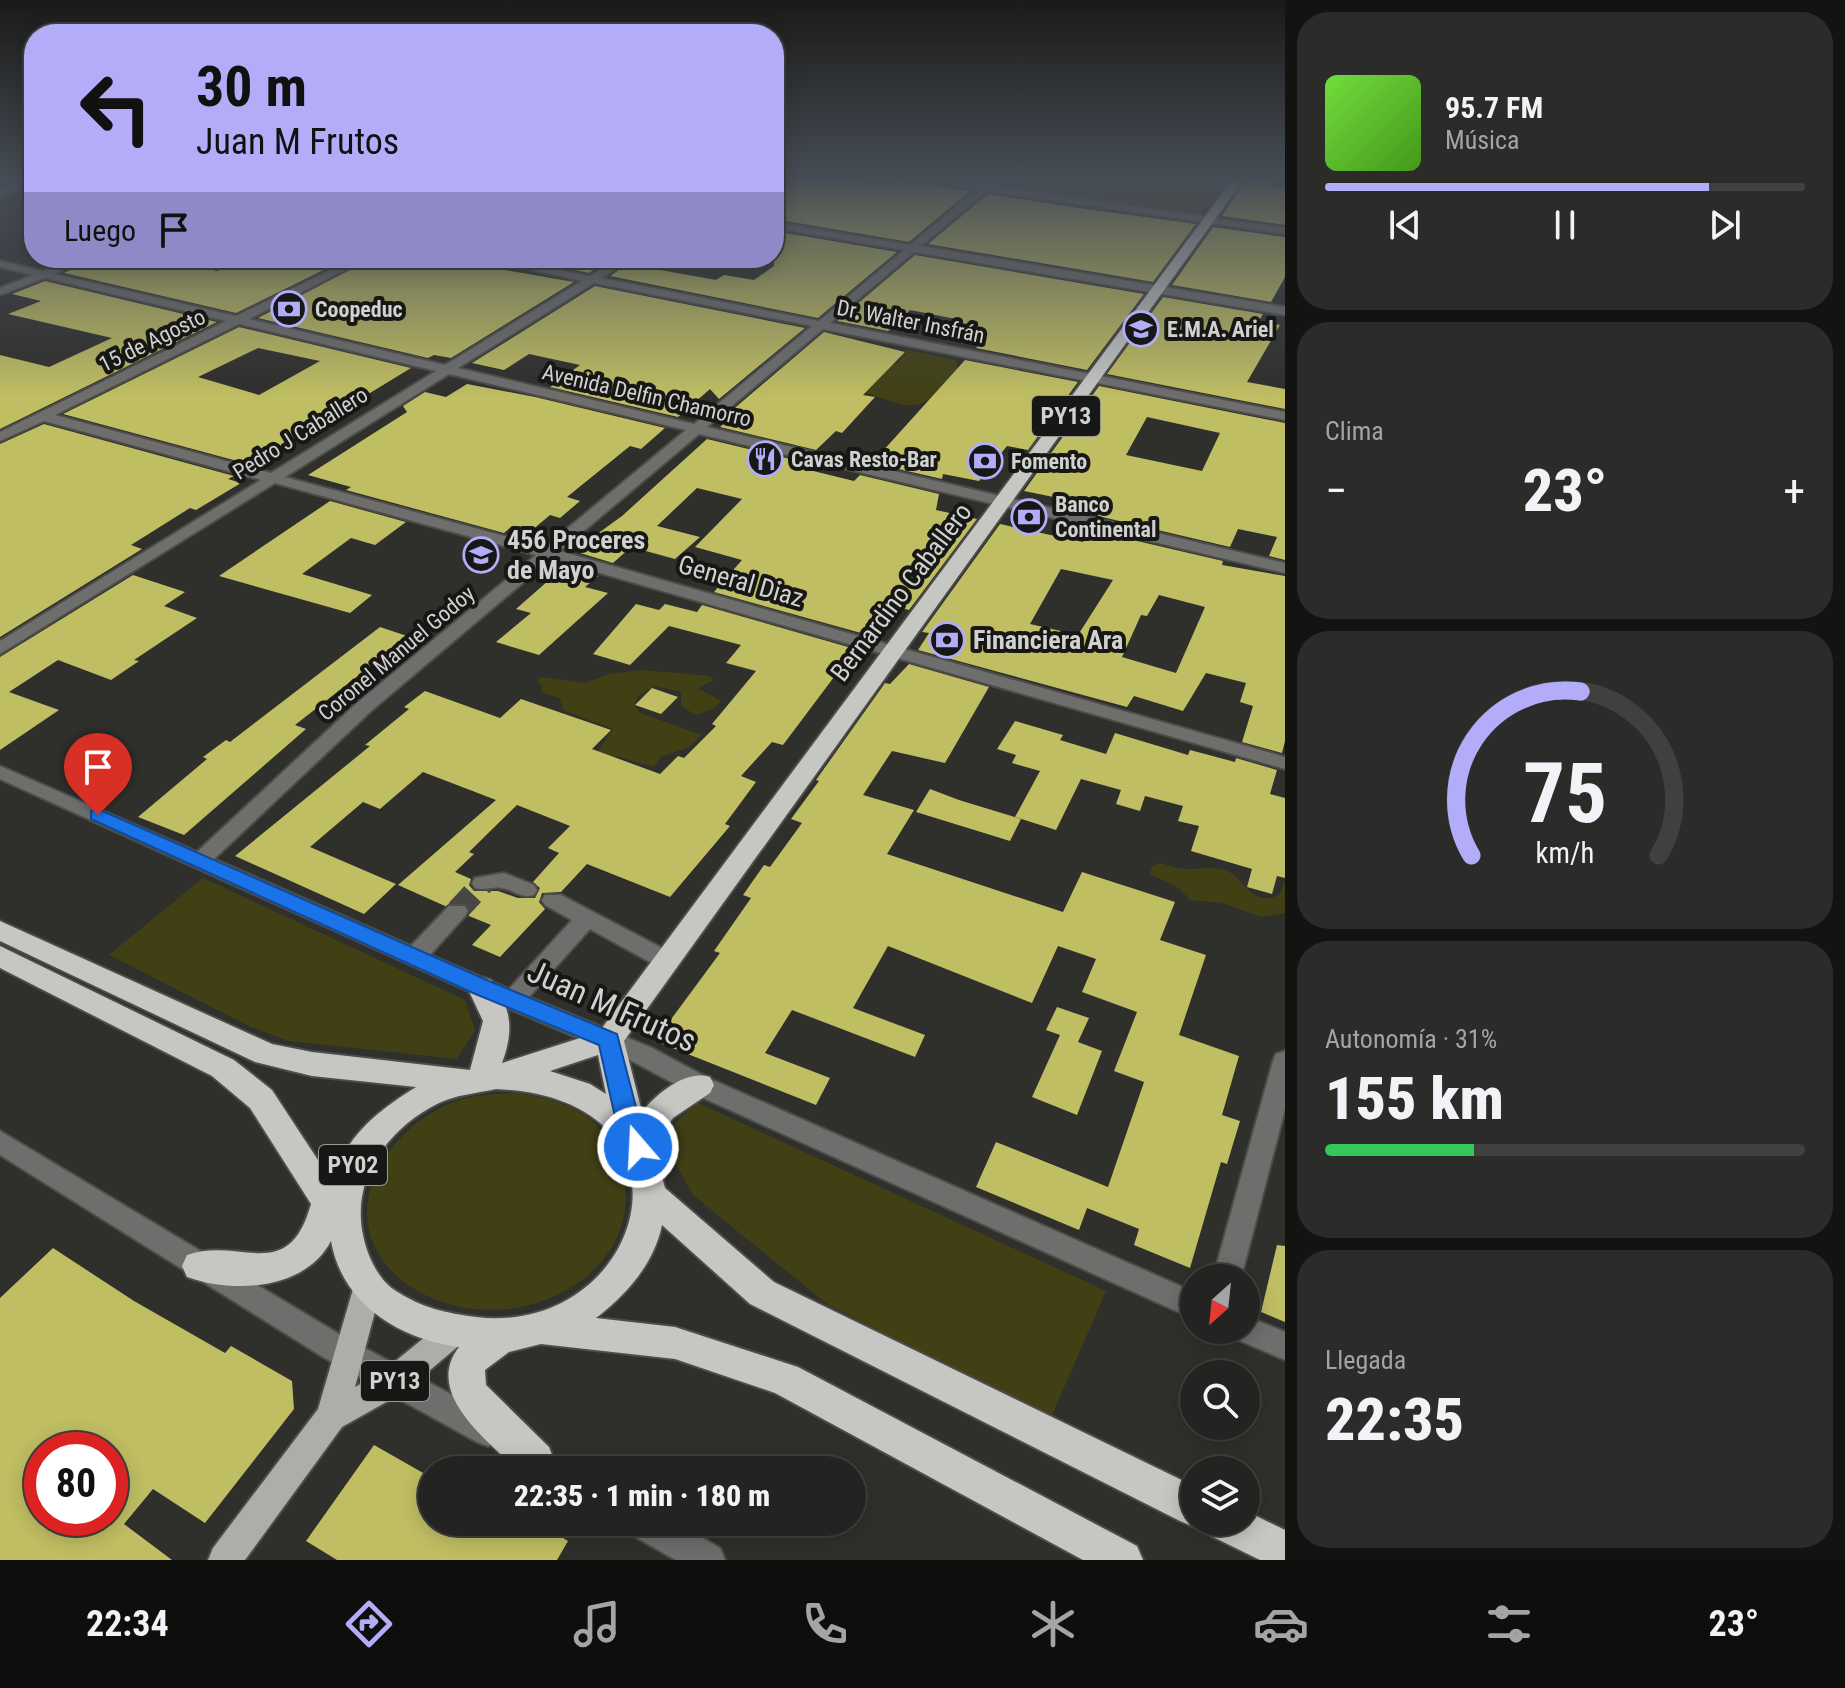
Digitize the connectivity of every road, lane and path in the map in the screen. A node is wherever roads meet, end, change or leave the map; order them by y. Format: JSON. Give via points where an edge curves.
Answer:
{"nodes":[{"id":1,"x":909,"y":252,"type":"edge"},
{"id":2,"x":929,"y":252,"type":"edge"},
{"id":3,"x":1186,"y":252,"type":"edge"},
{"id":4,"x":0,"y":255,"type":"edge"},
{"id":5,"x":24,"y":262,"type":"edge"},
{"id":6,"x":0,"y":264,"type":"edge"},
{"id":7,"x":24,"y":267,"type":"edge"},
{"id":8,"x":30,"y":268,"type":"edge"},
{"id":9,"x":42,"y":268,"type":"edge"},
{"id":10,"x":60,"y":268,"type":"edge"},
{"id":11,"x":344,"y":268,"type":"edge"},
{"id":12,"x":534,"y":268,"type":"edge"},
{"id":13,"x":609,"y":268,"type":"edge"},
{"id":14,"x":52,"y":271,"type":"junction"},
{"id":15,"x":591,"y":279,"type":"junction"},
{"id":16,"x":1159,"y":290,"type":"junction"},
{"id":17,"x":0,"y":292,"type":"edge"},
{"id":18,"x":1285,"y":311,"type":"edge"},
{"id":19,"x":254,"y":313,"type":"junction"},
{"id":20,"x":238,"y":320,"type":"junction"},
{"id":21,"x":822,"y":324,"type":"junction"},
{"id":22,"x":450,"y":366,"type":"junction"},
{"id":23,"x":1094,"y":377,"type":"junction"},
{"id":24,"x":43,"y":416,"type":"junction"},
{"id":25,"x":1285,"y":416,"type":"edge"},
{"id":26,"x":705,"y":425,"type":"junction"},
{"id":27,"x":0,"y":437,"type":"edge"},
{"id":28,"x":269,"y":478,"type":"junction"},
{"id":29,"x":1010,"y":495,"type":"junction"},
{"id":30,"x":549,"y":553,"type":"junction"},
{"id":31,"x":1285,"y":554,"type":"edge"},
{"id":32,"x":1285,"y":568,"type":"edge"},
{"id":33,"x":0,"y":649,"type":"edge"},
{"id":34,"x":893,"y":652,"type":"junction"},
{"id":35,"x":1285,"y":763,"type":"edge"},
{"id":36,"x":0,"y":772,"type":"edge"},
{"id":37,"x":10,"y":780,"type":"edge"},
{"id":38,"x":201,"y":860,"type":"junction"},
{"id":39,"x":483,"y":883,"type":"dead end"},
{"id":40,"x":526,"y":890,"type":"dead end"},
{"id":41,"x":553,"y":900,"type":"dead end"},
{"id":42,"x":457,"y":911,"type":"tunnel mouth"},
{"id":43,"x":587,"y":918,"type":"junction"},
{"id":44,"x":0,"y":930,"type":"edge"},
{"id":45,"x":0,"y":956,"type":"edge"},
{"id":46,"x":415,"y":957,"type":"junction"},
{"id":47,"x":667,"y":961,"type":"junction"},
{"id":48,"x":481,"y":987,"type":"junction"},
{"id":49,"x":513,"y":1000,"type":"junction"},
{"id":50,"x":609,"y":1040,"type":"junction"},
{"id":51,"x":1285,"y":1061,"type":"edge"},
{"id":52,"x":482,"y":1079,"type":"junction"},
{"id":53,"x":699,"y":1085,"type":"junction"},
{"id":54,"x":635,"y":1141,"type":"junction"},
{"id":55,"x":0,"y":1142,"type":"edge"},
{"id":56,"x":651,"y":1195,"type":"junction"},
{"id":57,"x":334,"y":1211,"type":"junction"},
{"id":58,"x":1231,"y":1264,"type":"edge"},
{"id":59,"x":199,"y":1266,"type":"junction"},
{"id":60,"x":367,"y":1289,"type":"junction"},
{"id":61,"x":1180,"y":1300,"type":"edge"},
{"id":62,"x":541,"y":1328,"type":"junction"},
{"id":63,"x":451,"y":1334,"type":"junction"},
{"id":64,"x":1260,"y":1335,"type":"edge"},
{"id":65,"x":503,"y":1336,"type":"junction"},
{"id":66,"x":1285,"y":1346,"type":"edge"},
{"id":67,"x":349,"y":1357,"type":"junction"},
{"id":68,"x":393,"y":1382,"type":"junction"},
{"id":69,"x":331,"y":1416,"type":"junction"},
{"id":70,"x":528,"y":1456,"type":"edge"},
{"id":71,"x":533,"y":1456,"type":"edge"},
{"id":72,"x":1180,"y":1500,"type":"edge"},
{"id":73,"x":666,"y":1536,"type":"edge"},
{"id":74,"x":1254,"y":1536,"type":"edge"},
{"id":75,"x":1285,"y":1551,"type":"edge"},
{"id":76,"x":225,"y":1560,"type":"edge"},
{"id":77,"x":708,"y":1560,"type":"edge"},
{"id":78,"x":1123,"y":1560,"type":"edge"}],
"edges":[{"from":1,"to":21,"type":"street","name":"Coronel Manuel Godoy"},
{"from":2,"to":16,"type":"street"},
{"from":3,"to":16,"type":"highway","name":"Bernardino Caballero","number":"PY13"},
{"from":4,"to":5,"type":"street","name":"Avenida Delfin Chamorro"},
{"from":6,"to":7,"type":"street","name":"Avenida Delfin Chamorro"},
{"from":8,"to":14,"type":"street","name":"Avenida Delfin Chamorro"},
{"from":9,"to":14,"type":"street","name":"Avenida Delfin Chamorro"},
{"from":10,"to":14,"type":"street"},
{"from":11,"to":19,"type":"street","name":"15 de Agosto"},
{"from":12,"to":15,"type":"street","name":"Dr. Walter Insfrán"},
{"from":13,"to":15,"type":"street","name":"Pedro J Caballero"},
{"from":14,"to":17,"type":"street"},
{"from":14,"to":19,"type":"street","name":"Avenida Delfin Chamorro"},
{"from":14,"to":20,"type":"street","name":"Avenida Delfin Chamorro"},
{"from":15,"to":21,"type":"street","name":"Dr. Walter Insfrán"},
{"from":15,"to":22,"type":"street","name":"Pedro J Caballero"},
{"from":16,"to":18,"type":"street"},
{"from":16,"to":23,"type":"highway","name":"Bernardino Caballero","number":"PY13"},
{"from":19,"to":20,"type":"street","name":"15 de Agosto"},
{"from":19,"to":22,"type":"street","name":"Avenida Delfin Chamorro"},
{"from":20,"to":22,"type":"street","name":"Avenida Delfin Chamorro"},
{"from":20,"to":24,"type":"street","name":"15 de Agosto"},
{"from":21,"to":23,"type":"street","name":"Dr. Walter Insfrán"},
{"from":21,"to":26,"type":"street","name":"Coronel Manuel Godoy"},
{"from":22,"to":26,"type":"street","name":"Avenida Delfin Chamorro"},
{"from":22,"to":28,"type":"street","name":"Pedro J Caballero"},
{"from":23,"to":25,"type":"street","name":"Dr. Walter Insfrán"},
{"from":23,"to":29,"type":"highway","name":"Bernardino Caballero","number":"PY13"},
{"from":24,"to":27,"type":"street","name":"15 de Agosto"},
{"from":24,"to":28,"type":"street","name":"General Diaz"},
{"from":26,"to":29,"type":"street","name":"Avenida Delfin Chamorro"},
{"from":26,"to":30,"type":"street","name":"Coronel Manuel Godoy"},
{"from":28,"to":30,"type":"street","name":"General Diaz"},
{"from":28,"to":33,"type":"street","name":"Pedro J Caballero"},
{"from":29,"to":31,"type":"street","name":"Avenida Delfin Chamorro"},
{"from":29,"to":32,"type":"street","name":"Avenida Delfin Chamorro"},
{"from":29,"to":34,"type":"highway","name":"Bernardino Caballero","number":"PY13"},
{"from":30,"to":34,"type":"street","name":"General Diaz"},
{"from":30,"to":38,"type":"street","name":"Coronel Manuel Godoy","via":[[364,707]]},
{"from":34,"to":35,"type":"street","name":"General Diaz"},
{"from":34,"to":47,"type":"highway","name":"Bernardino Caballero","number":"PY13"},
{"from":36,"to":37,"type":"street","name":"Juan M Frutos"},
{"from":37,"to":38,"type":"street","name":"Juan M Frutos"},
{"from":38,"to":46,"type":"street","name":"Juan M Frutos"},
{"from":39,"to":40,"type":"street","via":[[504,880]]},
{"from":41,"to":43,"type":"street"},
{"from":42,"to":46,"type":"street"},
{"from":43,"to":47,"type":"street"},
{"from":43,"to":49,"type":"street"},
{"from":44,"to":52,"type":"highway","number":"PY02","via":[[266,1054],[312,1064]]},
{"from":45,"to":57,"type":"highway","number":"PY02","via":[[223,1068],[261,1099]]},
{"from":46,"to":48,"type":"street","name":"Juan M Frutos"},
{"from":47,"to":50,"type":"highway","name":"Bernardino Caballero","number":"PY13"},
{"from":48,"to":49,"type":"street","name":"Juan M Frutos"},
{"from":48,"to":52,"type":"highway","via":[[496,1005],[499,1030]]},
{"from":49,"to":50,"type":"street","name":"Juan M Frutos"},
{"from":50,"to":52,"type":"highway"},
{"from":50,"to":53,"type":"street","name":"Juan M Frutos"},
{"from":50,"to":54,"type":"highway"},
{"from":51,"to":58,"type":"street"},
{"from":52,"to":54,"type":"highway","number":"PY02","via":[[529,1078],[559,1085],[612,1114]]},
{"from":52,"to":57,"type":"highway","number":"PY02","via":[[418,1099],[376,1130],[349,1173]]},
{"from":53,"to":54,"type":"highway","via":[[668,1102]]},
{"from":53,"to":61,"type":"street","name":"Juan M Frutos"},
{"from":54,"to":56,"type":"highway","number":"PY02"},
{"from":55,"to":59,"type":"street"},
{"from":56,"to":62,"type":"highway","number":"PY02","via":[[639,1249],[622,1274],[572,1315]]},
{"from":56,"to":72,"type":"highway","via":[[762,1293]]},
{"from":57,"to":59,"type":"highway","via":[[314,1246],[293,1262],[272,1269]]},
{"from":57,"to":60,"type":"highway","number":"PY02","via":[[347,1256]]},
{"from":59,"to":67,"type":"street"},
{"from":60,"to":63,"type":"highway","number":"PY02","via":[[403,1317]]},
{"from":60,"to":67,"type":"main road","number":"PY13"},
{"from":62,"to":65,"type":"highway","number":"PY02"},
{"from":62,"to":78,"type":"highway","number":"PY02","via":[[675,1343],[785,1379]]},
{"from":63,"to":65,"type":"highway","number":"PY02"},
{"from":63,"to":68,"type":"main road","number":"PY13"},
{"from":64,"to":66,"type":"street"},
{"from":65,"to":71,"type":"highway","via":[[480,1346],[466,1362],[463,1381],[470,1397]]},
{"from":67,"to":68,"type":"street"},
{"from":67,"to":69,"type":"main road","number":"PY13"},
{"from":68,"to":69,"type":"main road","number":"PY13"},
{"from":68,"to":70,"type":"street"},
{"from":69,"to":76,"type":"main road"},
{"from":73,"to":77,"type":"street"},
{"from":74,"to":75,"type":"highway"}]}
